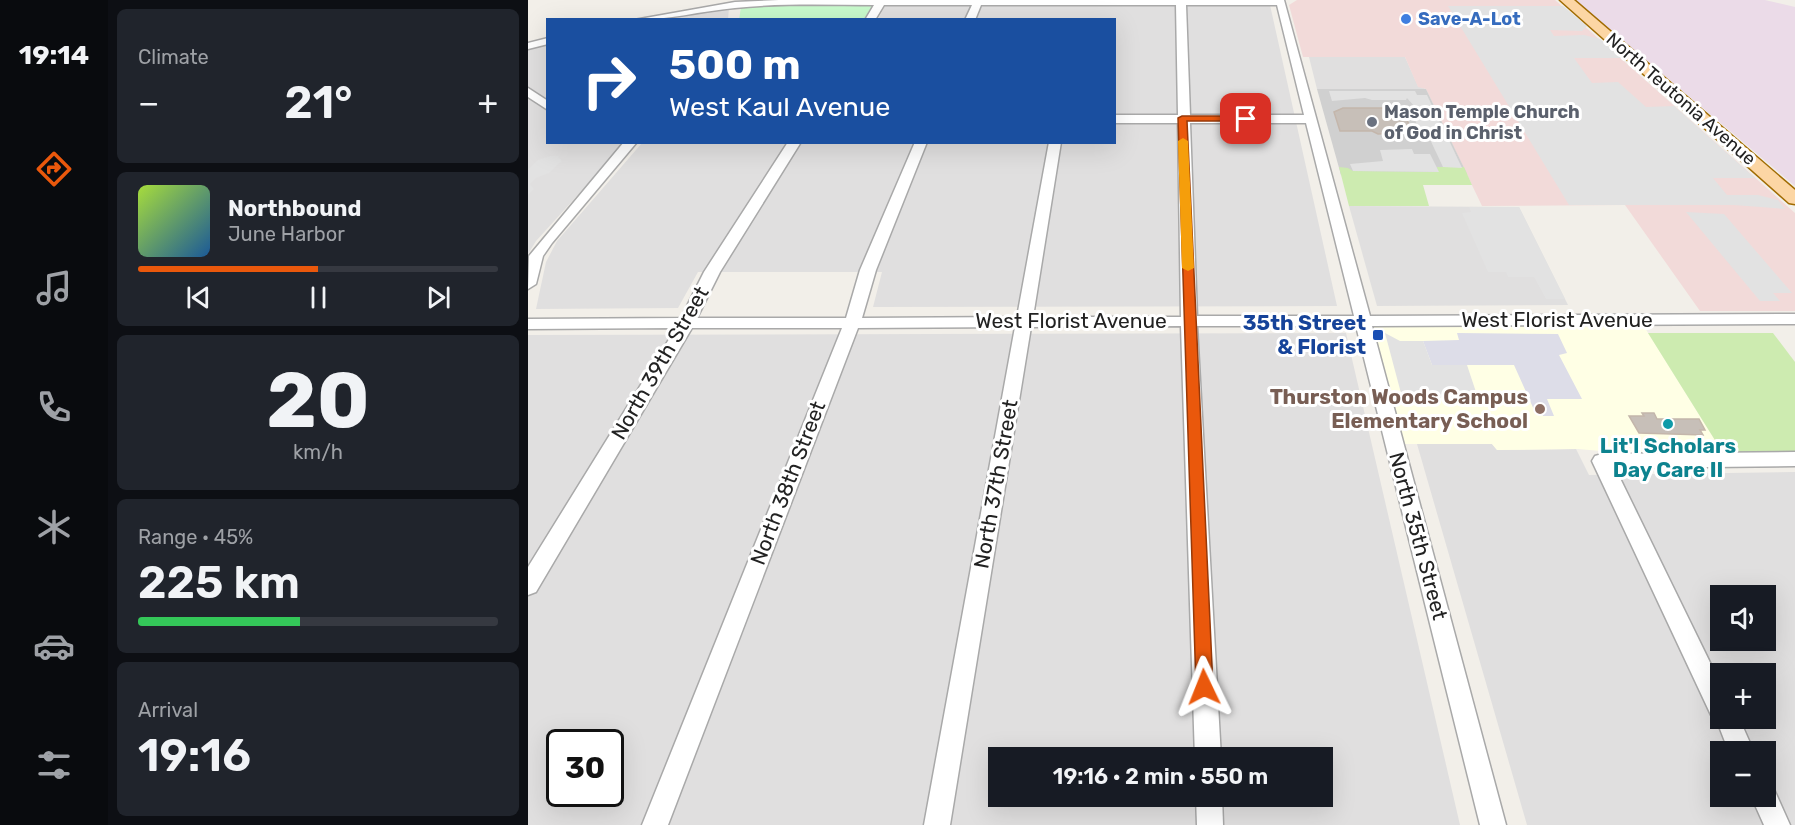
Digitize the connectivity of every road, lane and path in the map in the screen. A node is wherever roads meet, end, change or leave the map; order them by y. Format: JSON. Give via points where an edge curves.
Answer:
{"nodes":[{"id":1,"x":1566,"y":0,"type":"edge"},
{"id":2,"x":1575,"y":0,"type":"edge"},
{"id":3,"x":881,"y":1,"type":"edge"},
{"id":4,"x":978,"y":1,"type":"edge"},
{"id":5,"x":1083,"y":1,"type":"edge"},
{"id":6,"x":1180,"y":1,"type":"edge"},
{"id":7,"x":735,"y":5,"type":"junction"},
{"id":8,"x":1080,"y":12,"type":"dead end"},
{"id":9,"x":652,"y":18,"type":"edge"},
{"id":10,"x":731,"y":18,"type":"edge"},
{"id":11,"x":871,"y":18,"type":"edge"},
{"id":12,"x":971,"y":18,"type":"edge"},
{"id":13,"x":546,"y":42,"type":"edge"},
{"id":14,"x":528,"y":46,"type":"edge"},
{"id":15,"x":528,"y":91,"type":"edge"},
{"id":16,"x":546,"y":105,"type":"edge"},
{"id":17,"x":1182,"y":118,"type":"junction"},
{"id":18,"x":1116,"y":119,"type":"edge"},
{"id":19,"x":1312,"y":119,"type":"junction"},
{"id":20,"x":629,"y":144,"type":"edge"},
{"id":21,"x":794,"y":144,"type":"edge"},
{"id":22,"x":920,"y":144,"type":"edge"},
{"id":23,"x":1055,"y":144,"type":"edge"},
{"id":24,"x":1795,"y":186,"type":"edge"},
{"id":25,"x":1795,"y":199,"type":"edge"},
{"id":26,"x":528,"y":284,"type":"edge"},
{"id":27,"x":1795,"y":319,"type":"edge"},
{"id":28,"x":1362,"y":320,"type":"junction"},
{"id":29,"x":1025,"y":321,"type":"junction"},
{"id":30,"x":1189,"y":321,"type":"junction"},
{"id":31,"x":853,"y":322,"type":"junction"},
{"id":32,"x":687,"y":323,"type":"junction"},
{"id":33,"x":528,"y":324,"type":"edge"},
{"id":34,"x":1795,"y":459,"type":"edge"},
{"id":35,"x":528,"y":586,"type":"edge"},
{"id":36,"x":1710,"y":686,"type":"edge"},
{"id":37,"x":1208,"y":747,"type":"edge"},
{"id":38,"x":1209,"y":807,"type":"edge"},
{"id":39,"x":1769,"y":807,"type":"edge"},
{"id":40,"x":656,"y":825,"type":"edge"},
{"id":41,"x":937,"y":825,"type":"edge"},
{"id":42,"x":1210,"y":825,"type":"edge"},
{"id":43,"x":1493,"y":825,"type":"edge"},
{"id":44,"x":1777,"y":825,"type":"edge"}],
"edges":[{"from":1,"to":25,"type":"main road","name":"North Teutonia Avenue"},
{"from":2,"to":24,"type":"main road","name":"North Teutonia Avenue"},
{"from":3,"to":4,"type":"street"},
{"from":3,"to":7,"type":"street"},
{"from":3,"to":11,"type":"street"},
{"from":4,"to":5,"type":"street"},
{"from":4,"to":12,"type":"street"},
{"from":5,"to":6,"type":"street"},
{"from":5,"to":8,"type":"street"},
{"from":6,"to":17,"type":"street"},
{"from":6,"to":19,"type":"street","name":"North 35th Street","via":[[1281,2]]},
{"from":7,"to":9,"type":"street"},
{"from":7,"to":10,"type":"street"},
{"from":13,"to":14,"type":"street"},
{"from":15,"to":16,"type":"street"},
{"from":17,"to":18,"type":"street"},
{"from":17,"to":19,"type":"street"},
{"from":17,"to":30,"type":"street"},
{"from":19,"to":28,"type":"street","name":"North 35th Street"},
{"from":20,"to":26,"type":"street","via":[[547,240],[536,256]]},
{"from":21,"to":32,"type":"street","name":"North 39th Street","via":[[712,272]]},
{"from":22,"to":31,"type":"street","name":"North 38th Street","via":[[868,270]]},
{"from":23,"to":29,"type":"street","name":"North 37th Street"},
{"from":27,"to":28,"type":"street","name":"West Florist Avenue"},
{"from":28,"to":30,"type":"street","name":"West Florist Avenue"},
{"from":28,"to":43,"type":"street","name":"North 35th Street"},
{"from":29,"to":30,"type":"street","name":"West Florist Avenue"},
{"from":29,"to":31,"type":"street","name":"West Florist Avenue"},
{"from":29,"to":41,"type":"street","name":"North 37th Street"},
{"from":30,"to":37,"type":"street"},
{"from":31,"to":32,"type":"street","name":"West Florist Avenue"},
{"from":31,"to":40,"type":"street","name":"North 38th Street"},
{"from":32,"to":33,"type":"street","name":"West Florist Avenue"},
{"from":32,"to":35,"type":"street","name":"North 39th Street"},
{"from":34,"to":36,"type":"street","via":[[1602,461]]},
{"from":38,"to":42,"type":"street"},
{"from":39,"to":44,"type":"street"}]}
